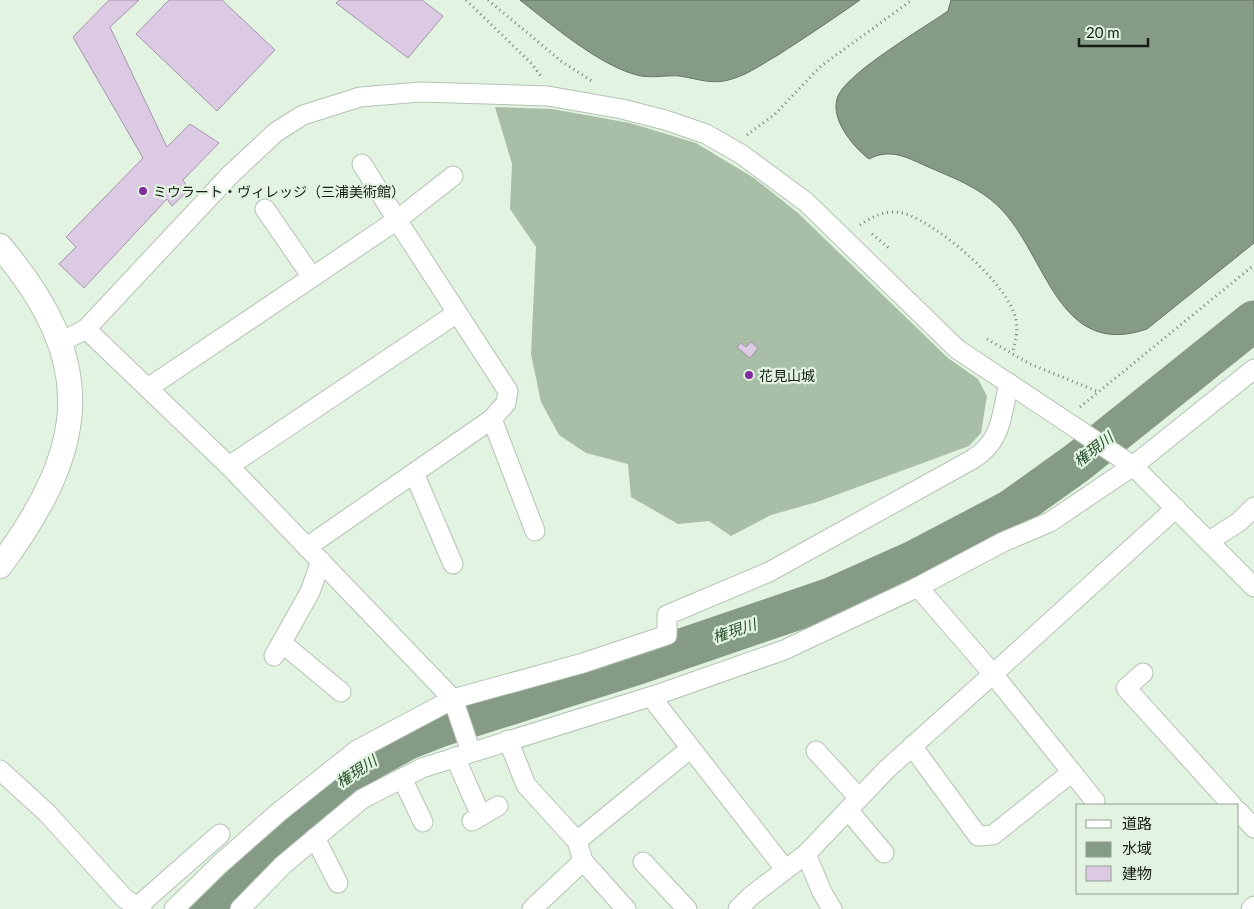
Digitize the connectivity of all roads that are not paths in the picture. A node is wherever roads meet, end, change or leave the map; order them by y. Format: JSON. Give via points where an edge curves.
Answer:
{"nodes":[{"id":1,"x":362,"y":164,"type":"dead end"},
{"id":2,"x":453,"y":176,"type":"dead end"},
{"id":3,"x":265,"y":209,"type":"dead end"},
{"id":4,"x":396,"y":220,"type":"junction"},
{"id":5,"x":0,"y":246,"type":"edge"},
{"id":6,"x":312,"y":277,"type":"junction"},
{"id":7,"x":457,"y":313,"type":"junction"},
{"id":8,"x":86,"y":329,"type":"junction"},
{"id":9,"x":61,"y":342,"type":"junction"},
{"id":10,"x":1254,"y":369,"type":"edge"},
{"id":11,"x":1009,"y":383,"type":"junction"},
{"id":12,"x":148,"y":388,"type":"junction"},
{"id":13,"x":492,"y":419,"type":"junction"},
{"id":14,"x":229,"y":466,"type":"junction"},
{"id":15,"x":1133,"y":466,"type":"junction"},
{"id":16,"x":414,"y":473,"type":"junction"},
{"id":17,"x":1254,"y":507,"type":"edge"},
{"id":18,"x":1176,"y":508,"type":"junction"},
{"id":19,"x":535,"y":531,"type":"dead end"},
{"id":20,"x":1209,"y":541,"type":"junction"},
{"id":21,"x":307,"y":547,"type":"junction"},
{"id":22,"x":321,"y":561,"type":"junction"},
{"id":23,"x":453,"y":564,"type":"dead end"},
{"id":24,"x":0,"y":566,"type":"edge"},
{"id":25,"x":918,"y":587,"type":"junction"},
{"id":26,"x":1254,"y":587,"type":"edge"},
{"id":27,"x":1143,"y":673,"type":"dead end"},
{"id":28,"x":994,"y":674,"type":"junction"},
{"id":29,"x":341,"y":692,"type":"dead end"},
{"id":30,"x":651,"y":697,"type":"junction"},
{"id":31,"x":454,"y":703,"type":"junction"},
{"id":32,"x":508,"y":740,"type":"junction"},
{"id":33,"x":912,"y":746,"type":"junction"},
{"id":34,"x":691,"y":748,"type":"junction"},
{"id":35,"x":464,"y":750,"type":"junction"},
{"id":36,"x":816,"y":751,"type":"dead end"},
{"id":37,"x":0,"y":770,"type":"edge"},
{"id":38,"x":1072,"y":772,"type":"junction"},
{"id":39,"x":402,"y":778,"type":"junction"},
{"id":40,"x":1095,"y":801,"type":"dead end"},
{"id":41,"x":853,"y":804,"type":"junction"},
{"id":42,"x":1231,"y":804,"type":"edge"},
{"id":43,"x":498,"y":806,"type":"dead end"},
{"id":44,"x":1239,"y":812,"type":"edge"},
{"id":45,"x":423,"y":822,"type":"dead end"},
{"id":46,"x":1254,"y":828,"type":"edge"},
{"id":47,"x":220,"y":834,"type":"dead end"},
{"id":48,"x":315,"y":838,"type":"junction"},
{"id":49,"x":577,"y":841,"type":"junction"},
{"id":50,"x":884,"y":853,"type":"dead end"},
{"id":51,"x":806,"y":854,"type":"junction"},
{"id":52,"x":583,"y":862,"type":"junction"},
{"id":53,"x":643,"y":862,"type":"dead end"},
{"id":54,"x":785,"y":869,"type":"junction"},
{"id":55,"x":338,"y":883,"type":"dead end"},
{"id":56,"x":130,"y":906,"type":"edge"},
{"id":57,"x":1254,"y":906,"type":"edge"},
{"id":58,"x":174,"y":909,"type":"edge"},
{"id":59,"x":240,"y":909,"type":"edge"},
{"id":60,"x":532,"y":909,"type":"edge"},
{"id":61,"x":626,"y":909,"type":"edge"},
{"id":62,"x":687,"y":909,"type":"edge"},
{"id":63,"x":738,"y":909,"type":"edge"},
{"id":64,"x":832,"y":909,"type":"edge"},
{"id":65,"x":1251,"y":909,"type":"edge"}],
"edges":[{"from":1,"to":4,"type":"street"},
{"from":2,"to":4,"type":"street"},
{"from":3,"to":6,"type":"street"},
{"from":4,"to":6,"type":"street"},
{"from":4,"to":7,"type":"street"},
{"from":5,"to":9,"type":"street","via":[[23,273]]},
{"from":6,"to":12,"type":"street"},
{"from":7,"to":13,"type":"street","via":[[508,390],[506,403]]},
{"from":7,"to":14,"type":"street"},
{"from":8,"to":9,"type":"street"},
{"from":8,"to":11,"type":"street","via":[[230,175],[276,132],[304,115],[360,97],[420,92],[548,96],[665,120],[706,134],[741,154],[806,202],[957,349]]},
{"from":8,"to":12,"type":"street"},
{"from":9,"to":24,"type":"street","via":[[70,378],[66,444],[34,516]]},
{"from":10,"to":15,"type":"street"},
{"from":11,"to":15,"type":"street"},
{"from":11,"to":31,"type":"street","via":[[996,437],[988,450],[769,572],[667,615],[667,635]]},
{"from":12,"to":14,"type":"street"},
{"from":13,"to":16,"type":"street"},
{"from":13,"to":19,"type":"street"},
{"from":14,"to":21,"type":"street"},
{"from":15,"to":18,"type":"street"},
{"from":15,"to":25,"type":"street","via":[[1050,522],[1003,542]]},
{"from":16,"to":21,"type":"street"},
{"from":16,"to":23,"type":"street"},
{"from":17,"to":20,"type":"street","via":[[1239,522]]},
{"from":18,"to":20,"type":"street"},
{"from":18,"to":28,"type":"street"},
{"from":20,"to":26,"type":"street"},
{"from":21,"to":22,"type":"street"},
{"from":22,"to":29,"type":"street","via":[[310,592],[278,650]]},
{"from":22,"to":31,"type":"street"},
{"from":25,"to":28,"type":"street"},
{"from":25,"to":30,"type":"street","via":[[784,650]]},
{"from":27,"to":42,"type":"street","via":[[1126,688]]},
{"from":28,"to":33,"type":"street"},
{"from":28,"to":38,"type":"street"},
{"from":30,"to":32,"type":"street"},
{"from":30,"to":34,"type":"street"},
{"from":31,"to":35,"type":"street"},
{"from":31,"to":58,"type":"street","via":[[357,750],[319,778],[220,864]]},
{"from":32,"to":35,"type":"street"},
{"from":32,"to":49,"type":"street","via":[[526,785]]},
{"from":33,"to":38,"type":"street","via":[[978,836],[993,835]]},
{"from":33,"to":41,"type":"street"},
{"from":34,"to":49,"type":"street"},
{"from":34,"to":54,"type":"street"},
{"from":35,"to":39,"type":"street"},
{"from":35,"to":43,"type":"street","via":[[476,819]]},
{"from":36,"to":41,"type":"street"},
{"from":37,"to":56,"type":"street","via":[[48,813]]},
{"from":38,"to":40,"type":"street"},
{"from":39,"to":45,"type":"street"},
{"from":39,"to":48,"type":"street","via":[[362,799]]},
{"from":41,"to":50,"type":"street"},
{"from":41,"to":51,"type":"street"},
{"from":44,"to":46,"type":"street"},
{"from":47,"to":56,"type":"street"},
{"from":48,"to":55,"type":"street"},
{"from":48,"to":59,"type":"street"},
{"from":49,"to":52,"type":"street"},
{"from":51,"to":54,"type":"street"},
{"from":51,"to":64,"type":"street"},
{"from":52,"to":60,"type":"street"},
{"from":52,"to":61,"type":"street"},
{"from":53,"to":62,"type":"street"},
{"from":54,"to":63,"type":"street"},
{"from":57,"to":65,"type":"street"}]}
